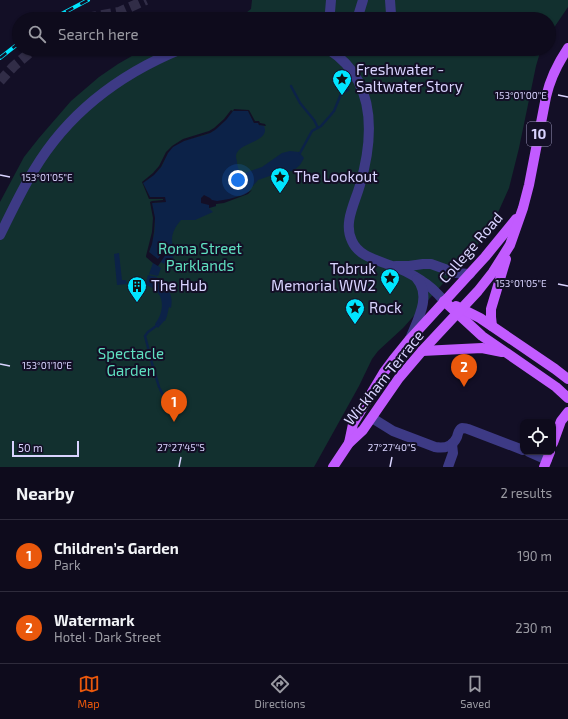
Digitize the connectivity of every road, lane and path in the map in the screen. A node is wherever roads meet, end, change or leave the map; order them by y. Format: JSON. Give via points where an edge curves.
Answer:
{"nodes":[{"id":1,"x":331,"y":0,"type":"edge"},
{"id":2,"x":363,"y":0,"type":"edge"},
{"id":3,"x":390,"y":0,"type":"edge"},
{"id":4,"x":330,"y":12,"type":"edge"},
{"id":5,"x":359,"y":12,"type":"edge"},
{"id":6,"x":391,"y":12,"type":"edge"},
{"id":7,"x":568,"y":48,"type":"edge"},
{"id":8,"x":164,"y":56,"type":"edge"},
{"id":9,"x":336,"y":56,"type":"edge"},
{"id":10,"x":520,"y":214,"type":"junction"},
{"id":11,"x":0,"y":235,"type":"edge"},
{"id":12,"x":510,"y":245,"type":"junction"},
{"id":13,"x":394,"y":266,"type":"junction"},
{"id":14,"x":470,"y":274,"type":"junction"},
{"id":15,"x":412,"y":275,"type":"junction"},
{"id":16,"x":444,"y":301,"type":"junction"},
{"id":17,"x":460,"y":311,"type":"junction"},
{"id":18,"x":492,"y":326,"type":"junction"},
{"id":19,"x":410,"y":338,"type":"junction"},
{"id":20,"x":422,"y":351,"type":"junction"},
{"id":21,"x":507,"y":353,"type":"junction"},
{"id":22,"x":568,"y":379,"type":"edge"},
{"id":23,"x":568,"y":398,"type":"edge"},
{"id":24,"x":568,"y":412,"type":"edge"},
{"id":25,"x":372,"y":418,"type":"junction"},
{"id":26,"x":556,"y":434,"type":"edge"},
{"id":27,"x":349,"y":444,"type":"junction"},
{"id":28,"x":452,"y":444,"type":"junction"},
{"id":29,"x":520,"y":449,"type":"edge"},
{"id":30,"x":536,"y":455,"type":"edge"},
{"id":31,"x":547,"y":460,"type":"edge"},
{"id":32,"x":333,"y":467,"type":"edge"},
{"id":33,"x":448,"y":467,"type":"edge"}],
"edges":[{"from":1,"to":4,"type":"street"},
{"from":2,"to":5,"type":"street"},
{"from":3,"to":6,"type":"street"},
{"from":7,"to":10,"type":"main road","name":"College Road","number":"10","via":[[548,86],[529,185]]},
{"from":8,"to":11,"type":"street","via":[[116,83],[67,126],[34,170]]},
{"from":9,"to":13,"type":"street","via":[[360,83],[369,116],[366,160],[348,224],[350,234],[357,249]]},
{"from":10,"to":12,"type":"main road","name":"College Road","number":"10"},
{"from":10,"to":14,"type":"main road","name":"College Road","number":"10"},
{"from":12,"to":17,"type":"main road","name":"College Road","via":[[493,272]]},
{"from":12,"to":18,"type":"main road","number":"10","via":[[491,309]]},
{"from":13,"to":14,"type":"street","via":[[431,264],[456,273]]},
{"from":13,"to":15,"type":"street"},
{"from":14,"to":16,"type":"main road","name":"College Road","number":"10"},
{"from":15,"to":16,"type":"street","via":[[424,281]]},
{"from":15,"to":19,"type":"street","via":[[418,280],[424,296]]},
{"from":16,"to":17,"type":"main road"},
{"from":16,"to":19,"type":"main road","name":"Wickham Terrace"},
{"from":17,"to":18,"type":"main road","via":[[476,315]]},
{"from":17,"to":20,"type":"main road","name":"Wickham Terrace"},
{"from":17,"to":21,"type":"main road","via":[[482,336]]},
{"from":18,"to":22,"type":"main road"},
{"from":19,"to":27,"type":"main road","name":"Wickham Terrace","via":[[384,372],[353,424]]},
{"from":20,"to":21,"type":"main road","via":[[482,348]]},
{"from":20,"to":25,"type":"main road","name":"Wickham Terrace","via":[[399,378]]},
{"from":21,"to":23,"type":"main road","via":[[556,386]]},
{"from":24,"to":26,"type":"main road"},
{"from":25,"to":27,"type":"main road","name":"Wickham Terrace"},
{"from":25,"to":28,"type":"street","via":[[393,431],[435,447],[444,448]]},
{"from":27,"to":32,"type":"main road","name":"Wickham Terrace"},
{"from":28,"to":29,"type":"street","via":[[459,430],[464,428]]},
{"from":28,"to":33,"type":"street","via":[[453,453]]},
{"from":30,"to":31,"type":"street"}]}
